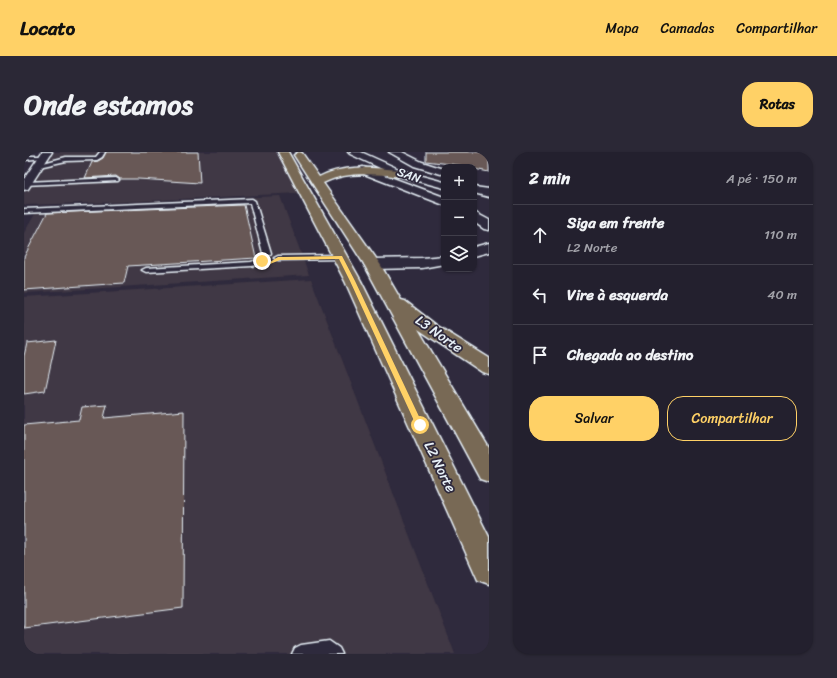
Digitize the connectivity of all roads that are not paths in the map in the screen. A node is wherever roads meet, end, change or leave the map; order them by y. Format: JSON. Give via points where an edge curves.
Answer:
{"nodes":[{"id":1,"x":103,"y":152,"type":"edge"},
{"id":2,"x":283,"y":152,"type":"edge"},
{"id":3,"x":297,"y":152,"type":"edge"},
{"id":4,"x":353,"y":152,"type":"edge"},
{"id":5,"x":396,"y":153,"type":"edge"},
{"id":6,"x":24,"y":158,"type":"edge"},
{"id":7,"x":43,"y":158,"type":"edge"},
{"id":8,"x":372,"y":161,"type":"junction"},
{"id":9,"x":363,"y":170,"type":"junction"},
{"id":10,"x":441,"y":171,"type":"edge"},
{"id":11,"x":399,"y":173,"type":"junction"},
{"id":12,"x":116,"y":180,"type":"dead end"},
{"id":13,"x":317,"y":182,"type":"junction"},
{"id":14,"x":441,"y":184,"type":"edge"},
{"id":15,"x":25,"y":185,"type":"edge"},
{"id":16,"x":477,"y":190,"type":"edge"},
{"id":17,"x":489,"y":192,"type":"edge"},
{"id":18,"x":441,"y":199,"type":"edge"},
{"id":19,"x":24,"y":211,"type":"edge"},
{"id":20,"x":477,"y":218,"type":"edge"},
{"id":21,"x":489,"y":226,"type":"edge"},
{"id":22,"x":489,"y":248,"type":"edge"},
{"id":23,"x":477,"y":251,"type":"edge"},
{"id":24,"x":267,"y":253,"type":"junction"},
{"id":25,"x":340,"y":257,"type":"junction"},
{"id":26,"x":278,"y":258,"type":"junction"},
{"id":27,"x":441,"y":260,"type":"edge"},
{"id":28,"x":262,"y":261,"type":"junction"},
{"id":29,"x":372,"y":264,"type":"junction"},
{"id":30,"x":146,"y":270,"type":"dead end"},
{"id":31,"x":391,"y":299,"type":"junction"},
{"id":32,"x":489,"y":367,"type":"edge"},
{"id":33,"x":489,"y":471,"type":"edge"},
{"id":34,"x":489,"y":569,"type":"edge"},
{"id":35,"x":301,"y":654,"type":"edge"},
{"id":36,"x":334,"y":654,"type":"edge"}],
"edges":[{"from":1,"to":7,"type":"lane","via":[[97,158]]},
{"from":2,"to":25,"type":"main road","name":"L2 Norte"},
{"from":3,"to":13,"type":"main road"},
{"from":4,"to":8,"type":"main road","name":"SAN"},
{"from":5,"to":8,"type":"main road","via":[[396,157],[390,159]]},
{"from":5,"to":10,"type":"main road","via":[[418,164]]},
{"from":6,"to":7,"type":"lane"},
{"from":7,"to":15,"type":"main road"},
{"from":8,"to":11,"type":"main road","name":"SAN"},
{"from":9,"to":11,"type":"main road"},
{"from":9,"to":13,"type":"main road","via":[[334,173]]},
{"from":9,"to":18,"type":"main road"},
{"from":11,"to":14,"type":"main road","name":"SAN"},
{"from":12,"to":15,"type":"lane"},
{"from":13,"to":29,"type":"main road"},
{"from":16,"to":17,"type":"main road"},
{"from":19,"to":24,"type":"lane","via":[[252,201]]},
{"from":20,"to":21,"type":"main road"},
{"from":22,"to":23,"type":"main road"},
{"from":24,"to":26,"type":"lane"},
{"from":24,"to":28,"type":"lane","via":[[260,258]]},
{"from":25,"to":26,"type":"lane"},
{"from":25,"to":34,"type":"main road","name":"L2 Norte"},
{"from":26,"to":28,"type":"lane","via":[[277,261],[270,263]]},
{"from":27,"to":29,"type":"main road"},
{"from":28,"to":30,"type":"lane","via":[[252,264]]},
{"from":29,"to":31,"type":"main road"},
{"from":31,"to":32,"type":"main road","name":"L3 Norte","via":[[430,329]]},
{"from":31,"to":33,"type":"main road"},
{"from":35,"to":36,"type":"lane","via":[[329,650]]}]}
